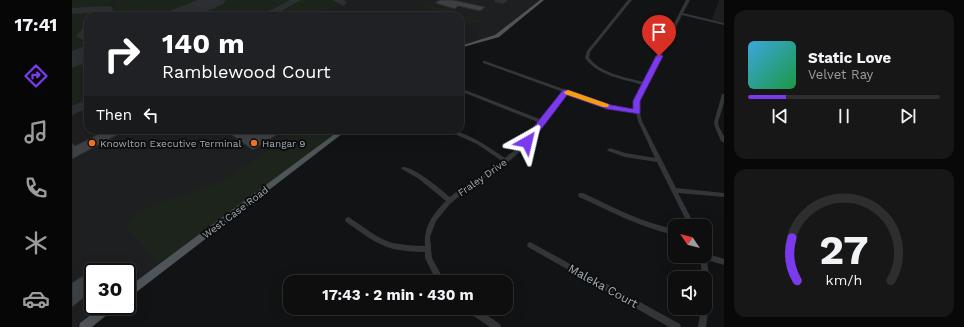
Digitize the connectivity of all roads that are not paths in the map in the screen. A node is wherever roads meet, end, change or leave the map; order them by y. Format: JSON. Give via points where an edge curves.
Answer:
{"nodes":[{"id":1,"x":542,"y":0,"type":"edge"},
{"id":2,"x":630,"y":0,"type":"edge"},
{"id":3,"x":687,"y":0,"type":"edge"},
{"id":4,"x":681,"y":14,"type":"junction"},
{"id":5,"x":724,"y":24,"type":"edge"},
{"id":6,"x":464,"y":46,"type":"edge"},
{"id":7,"x":484,"y":62,"type":"dead end"},
{"id":8,"x":645,"y":84,"type":"junction"},
{"id":9,"x":464,"y":91,"type":"edge"},
{"id":10,"x":566,"y":92,"type":"junction"},
{"id":11,"x":724,"y":95,"type":"edge"},
{"id":12,"x":637,"y":112,"type":"junction"},
{"id":13,"x":542,"y":122,"type":"junction"},
{"id":14,"x":339,"y":134,"type":"edge"},
{"id":15,"x":459,"y":134,"type":"edge"},
{"id":16,"x":724,"y":141,"type":"edge"},
{"id":17,"x":610,"y":150,"type":"dead end"},
{"id":18,"x":659,"y":160,"type":"junction"},
{"id":19,"x":506,"y":161,"type":"junction"},
{"id":20,"x":404,"y":168,"type":"dead end"},
{"id":21,"x":674,"y":190,"type":"junction"},
{"id":22,"x":581,"y":195,"type":"dead end"},
{"id":23,"x":724,"y":195,"type":"edge"},
{"id":24,"x":449,"y":200,"type":"junction"},
{"id":25,"x":688,"y":219,"type":"edge"},
{"id":26,"x":348,"y":220,"type":"dead end"},
{"id":27,"x":668,"y":231,"type":"edge"},
{"id":28,"x":530,"y":245,"type":"dead end"},
{"id":29,"x":427,"y":249,"type":"junction"},
{"id":30,"x":712,"y":259,"type":"edge"},
{"id":31,"x":724,"y":262,"type":"edge"},
{"id":32,"x":437,"y":275,"type":"edge"},
{"id":33,"x":136,"y":287,"type":"edge"},
{"id":34,"x":99,"y":315,"type":"edge"},
{"id":35,"x":479,"y":315,"type":"edge"},
{"id":36,"x":704,"y":315,"type":"edge"},
{"id":37,"x":84,"y":327,"type":"edge"},
{"id":38,"x":496,"y":327,"type":"edge"},
{"id":39,"x":677,"y":327,"type":"edge"},
{"id":40,"x":702,"y":327,"type":"edge"}],
"edges":[{"from":1,"to":6,"type":"main road","via":[[497,36]]},
{"from":2,"to":8,"type":"street","via":[[588,52],[587,58],[601,70]]},
{"from":3,"to":4,"type":"street"},
{"from":4,"to":5,"type":"street"},
{"from":4,"to":8,"type":"street"},
{"from":7,"to":10,"type":"street"},
{"from":8,"to":12,"type":"street","via":[[637,101]]},
{"from":9,"to":13,"type":"street"},
{"from":10,"to":12,"type":"street","via":[[610,107]]},
{"from":10,"to":13,"type":"street","name":"Fraley Drive"},
{"from":11,"to":16,"type":"street","via":[[716,122]]},
{"from":12,"to":18,"type":"street"},
{"from":13,"to":19,"type":"street","name":"Fraley Drive","via":[[527,142]]},
{"from":14,"to":33,"type":"main road","name":"West Case Road"},
{"from":15,"to":19,"type":"street","via":[[479,143]]},
{"from":17,"to":18,"type":"street"},
{"from":18,"to":21,"type":"street"},
{"from":19,"to":24,"type":"street","name":"Fraley Drive"},
{"from":20,"to":24,"type":"street","via":[[421,177]]},
{"from":21,"to":23,"type":"street"},
{"from":21,"to":25,"type":"street"},
{"from":22,"to":27,"type":"street","via":[[641,223]]},
{"from":24,"to":29,"type":"street","name":"Fraley Drive","via":[[431,224]]},
{"from":26,"to":29,"type":"street","via":[[373,238],[391,246]]},
{"from":28,"to":39,"type":"street","name":"Maleka Court"},
{"from":29,"to":32,"type":"street","via":[[429,260]]},
{"from":30,"to":31,"type":"street"},
{"from":34,"to":37,"type":"main road"},
{"from":35,"to":38,"type":"street"},
{"from":36,"to":40,"type":"street"}]}
